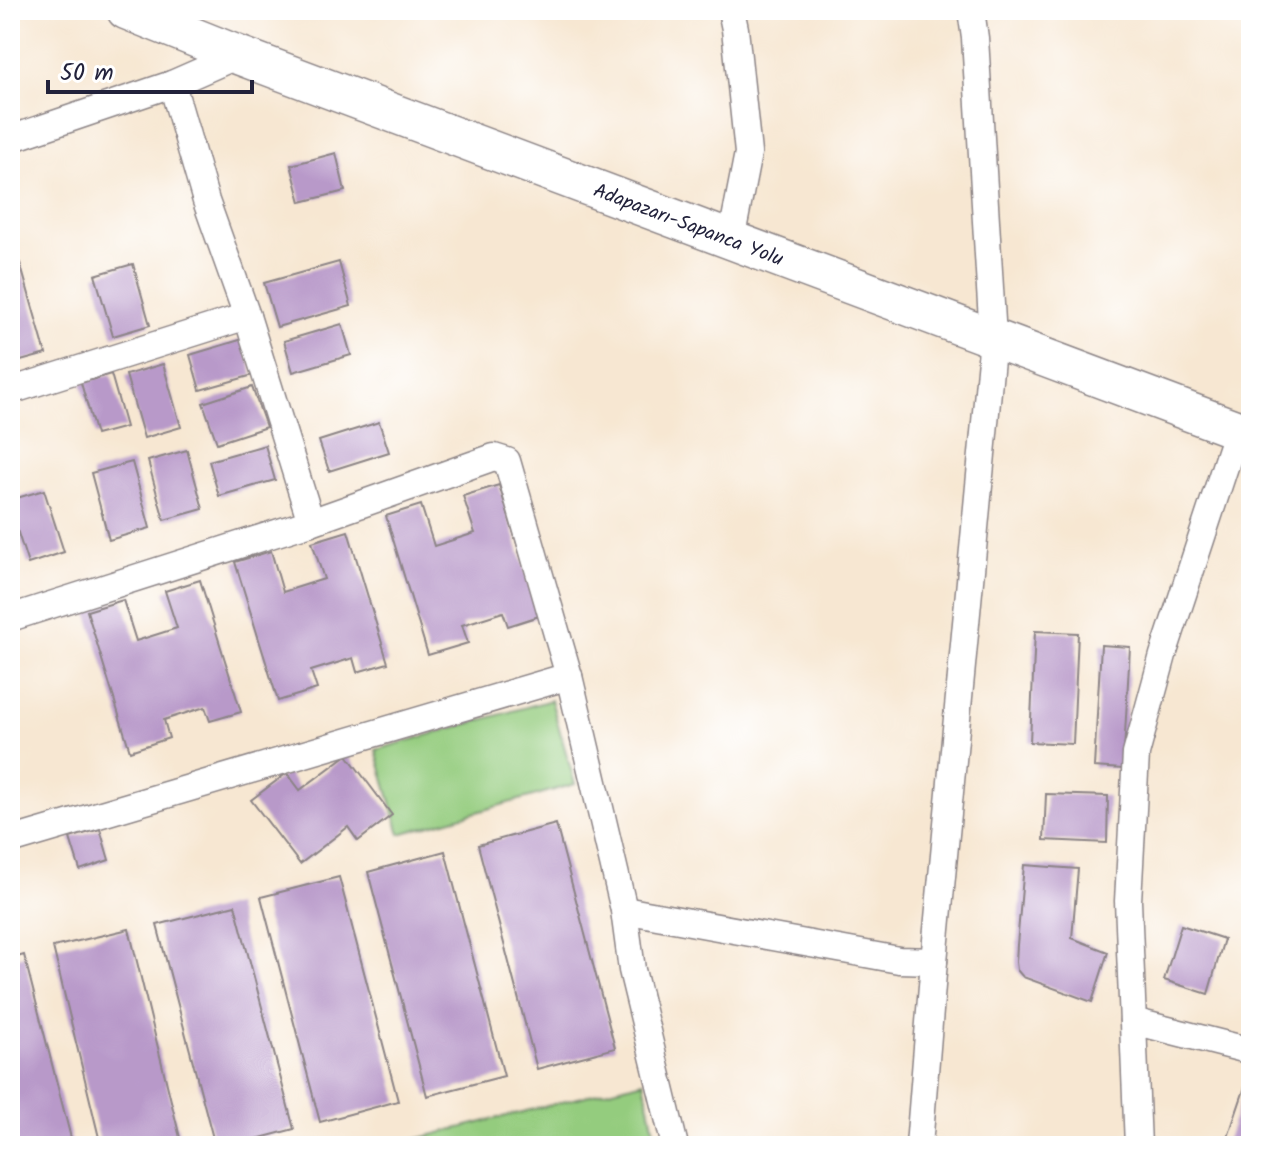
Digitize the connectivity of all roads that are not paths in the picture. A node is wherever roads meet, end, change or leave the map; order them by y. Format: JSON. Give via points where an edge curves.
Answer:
{"nodes":[{"id":1,"x":126,"y":10,"type":"edge"},
{"id":2,"x":731,"y":10,"type":"edge"},
{"id":3,"x":971,"y":10,"type":"edge"},
{"id":4,"x":238,"y":55,"type":"junction"},
{"id":5,"x":172,"y":84,"type":"junction"},
{"id":6,"x":10,"y":139,"type":"edge"},
{"id":7,"x":731,"y":240,"type":"junction"},
{"id":8,"x":247,"y":316,"type":"junction"},
{"id":9,"x":993,"y":338,"type":"junction"},
{"id":10,"x":10,"y":391,"type":"edge"},
{"id":11,"x":1244,"y":433,"type":"edge"},
{"id":12,"x":311,"y":522,"type":"junction"},
{"id":13,"x":10,"y":618,"type":"edge"},
{"id":14,"x":569,"y":676,"type":"junction"},
{"id":15,"x":10,"y":841,"type":"edge"},
{"id":16,"x":624,"y":910,"type":"junction"},
{"id":17,"x":934,"y":961,"type":"junction"},
{"id":18,"x":1133,"y":1021,"type":"junction"},
{"id":19,"x":1251,"y":1051,"type":"edge"},
{"id":20,"x":675,"y":1146,"type":"edge"},
{"id":21,"x":919,"y":1146,"type":"edge"},
{"id":22,"x":1138,"y":1146,"type":"edge"}],
"edges":[{"from":1,"to":4,"type":"main road","name":"Adapazarı-Sapanca Yolu"},
{"from":2,"to":7,"type":"street","via":[[748,153]]},
{"from":3,"to":9,"type":"street"},
{"from":4,"to":5,"type":"street"},
{"from":4,"to":7,"type":"main road","name":"Adapazarı-Sapanca Yolu"},
{"from":5,"to":6,"type":"street"},
{"from":5,"to":8,"type":"street"},
{"from":7,"to":9,"type":"main road","name":"Adapazarı-Sapanca Yolu"},
{"from":8,"to":10,"type":"street"},
{"from":8,"to":12,"type":"street"},
{"from":9,"to":11,"type":"main road","name":"Adapazarı-Sapanca Yolu"},
{"from":9,"to":17,"type":"street"},
{"from":11,"to":18,"type":"street","via":[[1163,655],[1136,754],[1128,901]]},
{"from":12,"to":13,"type":"street"},
{"from":12,"to":14,"type":"street","via":[[494,457],[507,461]]},
{"from":14,"to":15,"type":"street"},
{"from":14,"to":16,"type":"street"},
{"from":16,"to":17,"type":"street","via":[[899,960]]},
{"from":16,"to":20,"type":"street","via":[[632,970]]},
{"from":17,"to":21,"type":"street"},
{"from":18,"to":19,"type":"street"},
{"from":18,"to":22,"type":"street"}]}
